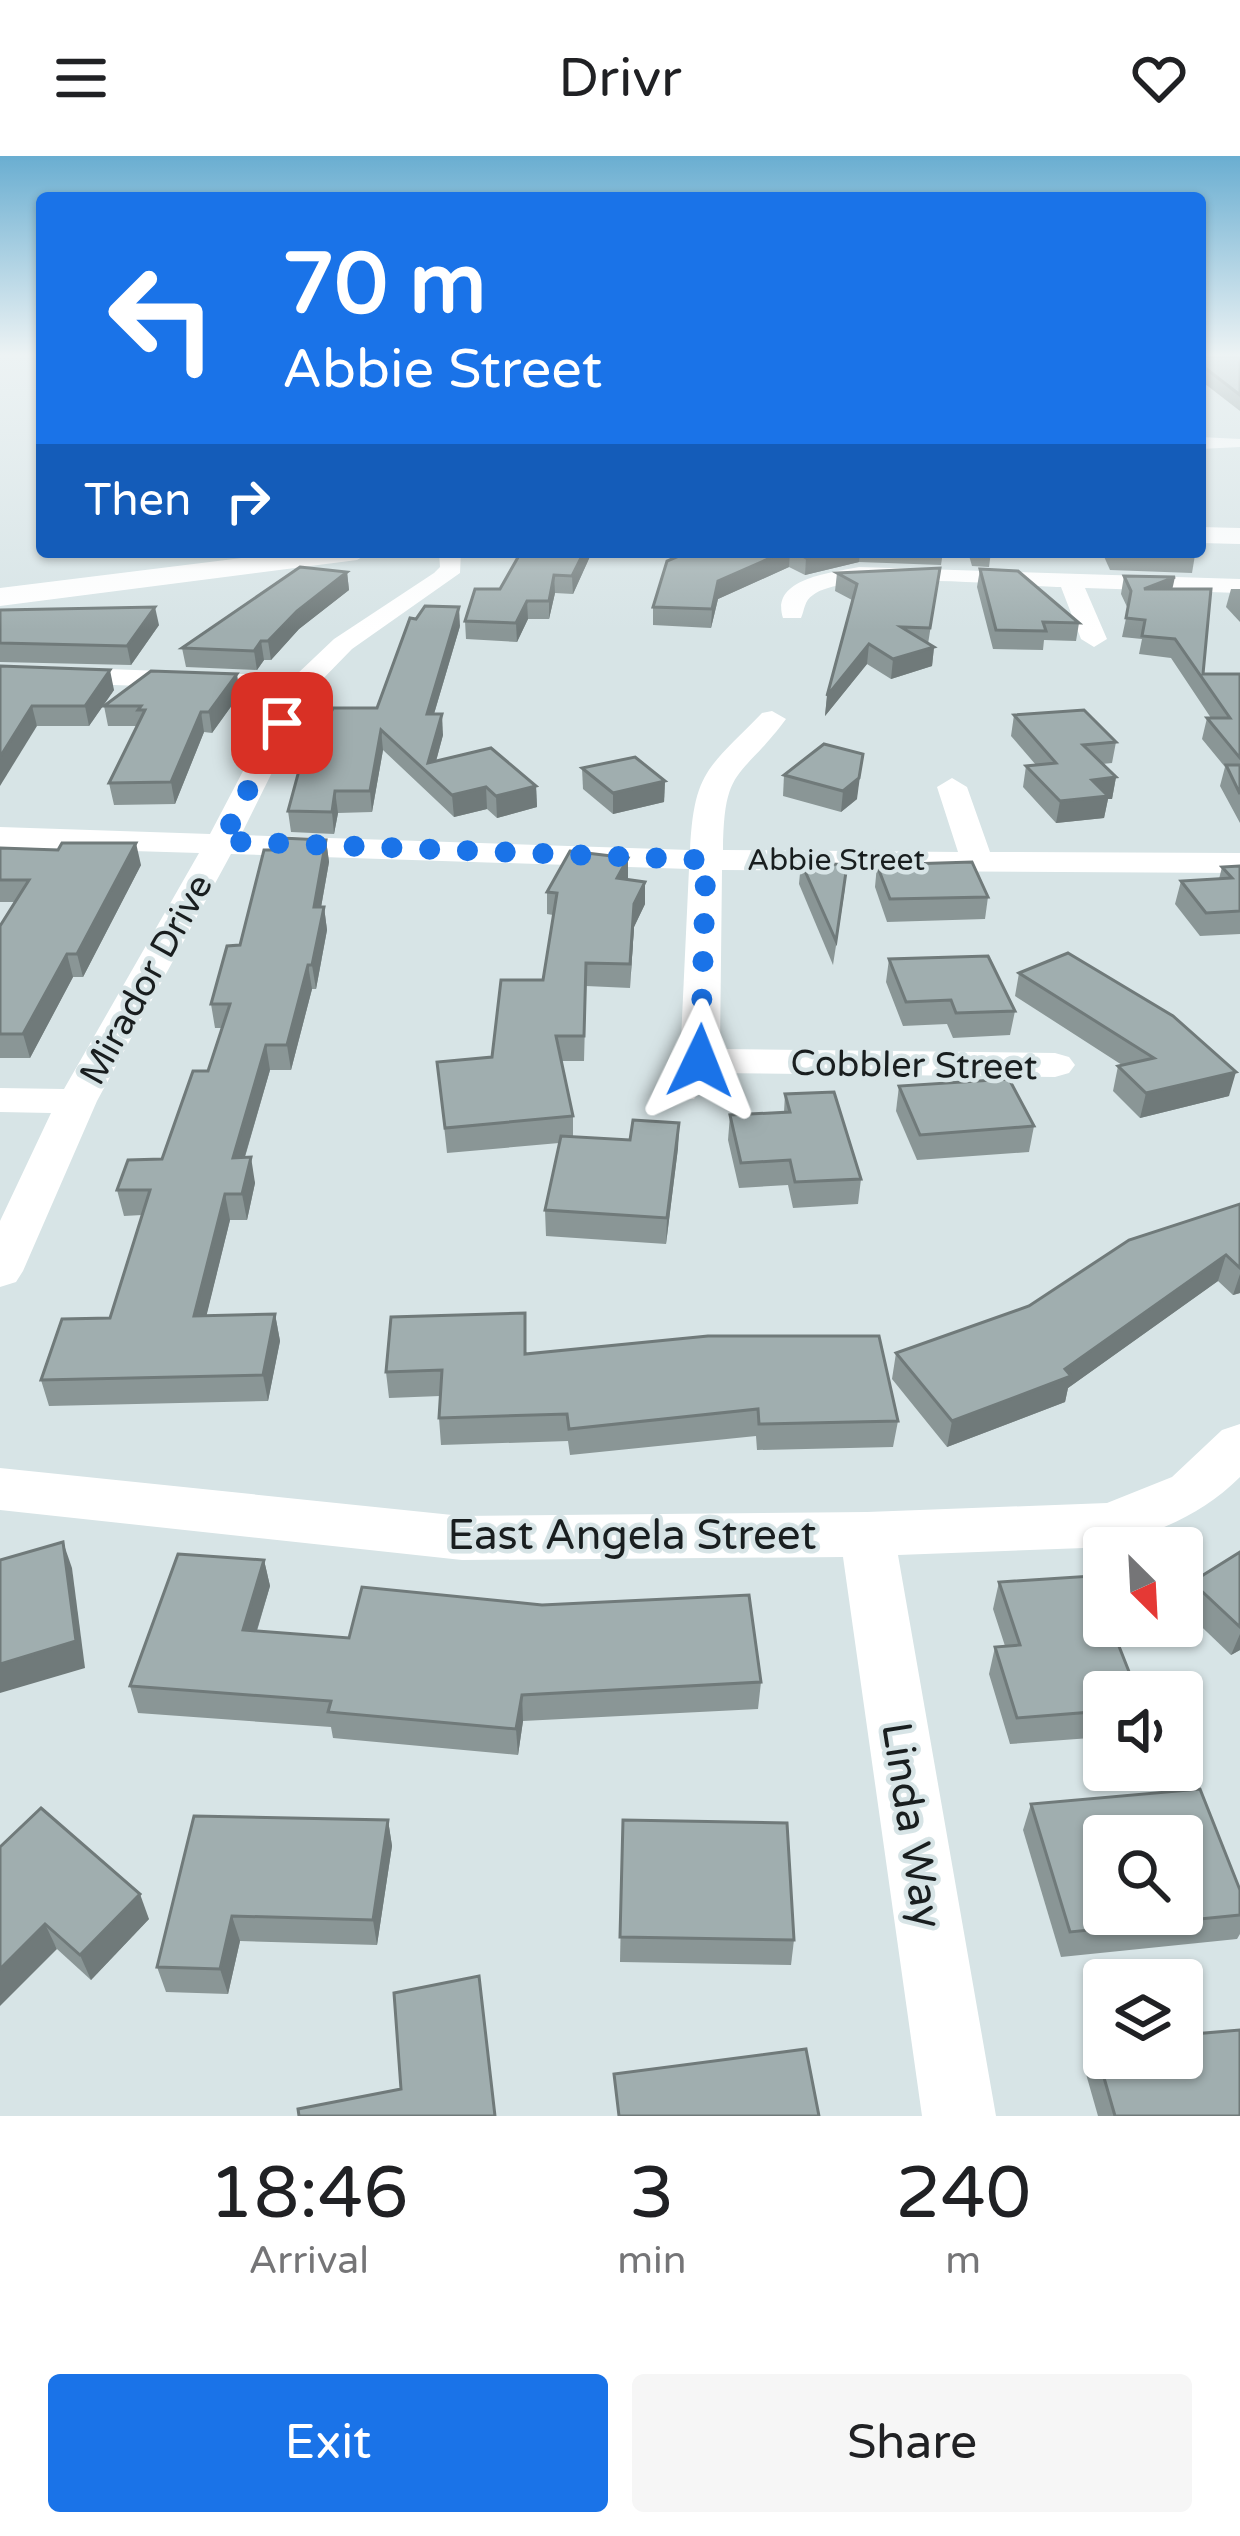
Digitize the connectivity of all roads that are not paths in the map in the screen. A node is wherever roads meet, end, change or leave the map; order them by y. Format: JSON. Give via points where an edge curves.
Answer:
{"nodes":[{"id":1,"x":1206,"y":524,"type":"edge"},
{"id":2,"x":1240,"y":524,"type":"edge"},
{"id":3,"x":1206,"y":535,"type":"edge"},
{"id":4,"x":1240,"y":536,"type":"edge"},
{"id":5,"x":240,"y":558,"type":"edge"},
{"id":6,"x":306,"y":558,"type":"edge"},
{"id":7,"x":451,"y":558,"type":"edge"},
{"id":8,"x":1070,"y":580,"type":"junction"},
{"id":9,"x":1240,"y":586,"type":"edge"},
{"id":10,"x":0,"y":594,"type":"edge"},
{"id":11,"x":792,"y":613,"type":"dead end"},
{"id":12,"x":1094,"y":639,"type":"dead end"},
{"id":13,"x":0,"y":673,"type":"edge"},
{"id":14,"x":302,"y":684,"type":"junction"},
{"id":15,"x":772,"y":719,"type":"dead end"},
{"id":16,"x":952,"y":787,"type":"dead end"},
{"id":17,"x":0,"y":837,"type":"edge"},
{"id":18,"x":222,"y":841,"type":"junction"},
{"id":19,"x":706,"y":860,"type":"junction"},
{"id":20,"x":977,"y":861,"type":"junction"},
{"id":21,"x":1240,"y":863,"type":"edge"},
{"id":22,"x":1055,"y":1065,"type":"dead end"},
{"id":23,"x":0,"y":1100,"type":"edge"},
{"id":24,"x":77,"y":1101,"type":"junction"},
{"id":25,"x":0,"y":1271,"type":"edge"},
{"id":26,"x":1240,"y":1444,"type":"edge"},
{"id":27,"x":0,"y":1489,"type":"edge"},
{"id":28,"x":867,"y":1534,"type":"junction"},
{"id":29,"x":959,"y":2116,"type":"edge"}],
"edges":[{"from":1,"to":2,"type":"main road"},
{"from":3,"to":4,"type":"main road"},
{"from":5,"to":10,"type":"main road"},
{"from":6,"to":10,"type":"main road"},
{"from":7,"to":14,"type":"street","name":"Mirador Drive","via":[[442,578],[343,644]]},
{"from":8,"to":9,"type":"street"},
{"from":8,"to":11,"type":"street","via":[[840,576],[798,592]]},
{"from":8,"to":12,"type":"street"},
{"from":13,"to":14,"type":"street"},
{"from":14,"to":18,"type":"street","name":"Mirador Drive"},
{"from":15,"to":19,"type":"street","via":[[709,797]]},
{"from":16,"to":20,"type":"street"},
{"from":17,"to":18,"type":"street","name":"Abbie Street"},
{"from":18,"to":19,"type":"street","name":"Abbie Street"},
{"from":18,"to":24,"type":"street","name":"Mirador Drive"},
{"from":19,"to":20,"type":"street","name":"Abbie Street"},
{"from":19,"to":22,"type":"street","name":"Cobbler Street","via":[[690,1076]]},
{"from":20,"to":21,"type":"street","name":"Abbie Street"},
{"from":23,"to":24,"type":"street"},
{"from":24,"to":25,"type":"street","name":"Mirador Drive"},
{"from":26,"to":28,"type":"street","name":"East Angela Street","via":[[1191,1492],[1111,1525]]},
{"from":27,"to":28,"type":"street","name":"East Angela Street","via":[[462,1538]]},
{"from":28,"to":29,"type":"street","name":"Linda Way"}]}
